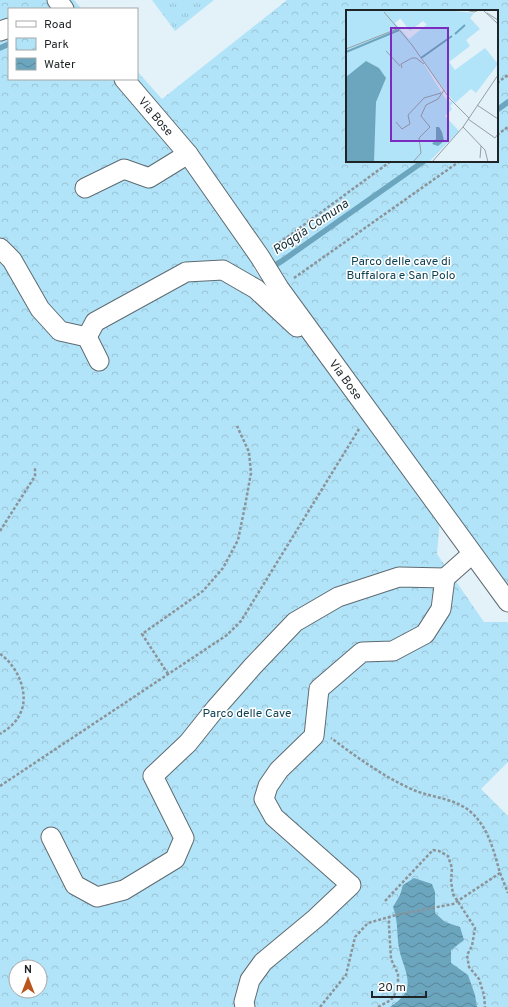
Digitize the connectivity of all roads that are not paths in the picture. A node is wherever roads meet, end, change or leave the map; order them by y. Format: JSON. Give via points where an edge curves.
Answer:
{"nodes":[{"id":1,"x":125,"y":80,"type":"edge"},
{"id":2,"x":188,"y":154,"type":"junction"},
{"id":3,"x":85,"y":188,"type":"dead end"},
{"id":4,"x":0,"y":248,"type":"edge"},
{"id":5,"x":87,"y":337,"type":"junction"},
{"id":6,"x":330,"y":358,"type":"junction"},
{"id":7,"x":99,"y":361,"type":"dead end"},
{"id":8,"x":472,"y":554,"type":"junction"},
{"id":9,"x":445,"y":578,"type":"junction"},
{"id":10,"x":508,"y":602,"type":"edge"},
{"id":11,"x":51,"y":837,"type":"dead end"},
{"id":12,"x":245,"y":1007,"type":"edge"}],
"edges":[{"from":1,"to":2,"type":"street","name":"Via Bose"},
{"from":2,"to":3,"type":"street","via":[[149,178],[124,169]]},
{"from":2,"to":6,"type":"street","name":"Via Bose"},
{"from":4,"to":5,"type":"street","via":[[12,260],[40,309],[60,331]]},
{"from":5,"to":6,"type":"street","via":[[95,322],[186,272],[223,270],[256,289]]},
{"from":5,"to":7,"type":"street"},
{"from":6,"to":8,"type":"street","name":"Via Bose"},
{"from":8,"to":9,"type":"street"},
{"from":8,"to":10,"type":"street","name":"Via Bose"},
{"from":9,"to":11,"type":"street","via":[[398,577],[338,598],[295,622],[188,743],[153,776],[184,838],[175,859],[124,890],[97,897],[75,885]]},
{"from":9,"to":12,"type":"street","via":[[441,609],[425,634],[393,651],[362,652],[319,689],[314,736],[279,770],[268,786],[264,799],[274,817],[351,885],[263,962],[250,980]]}]}
